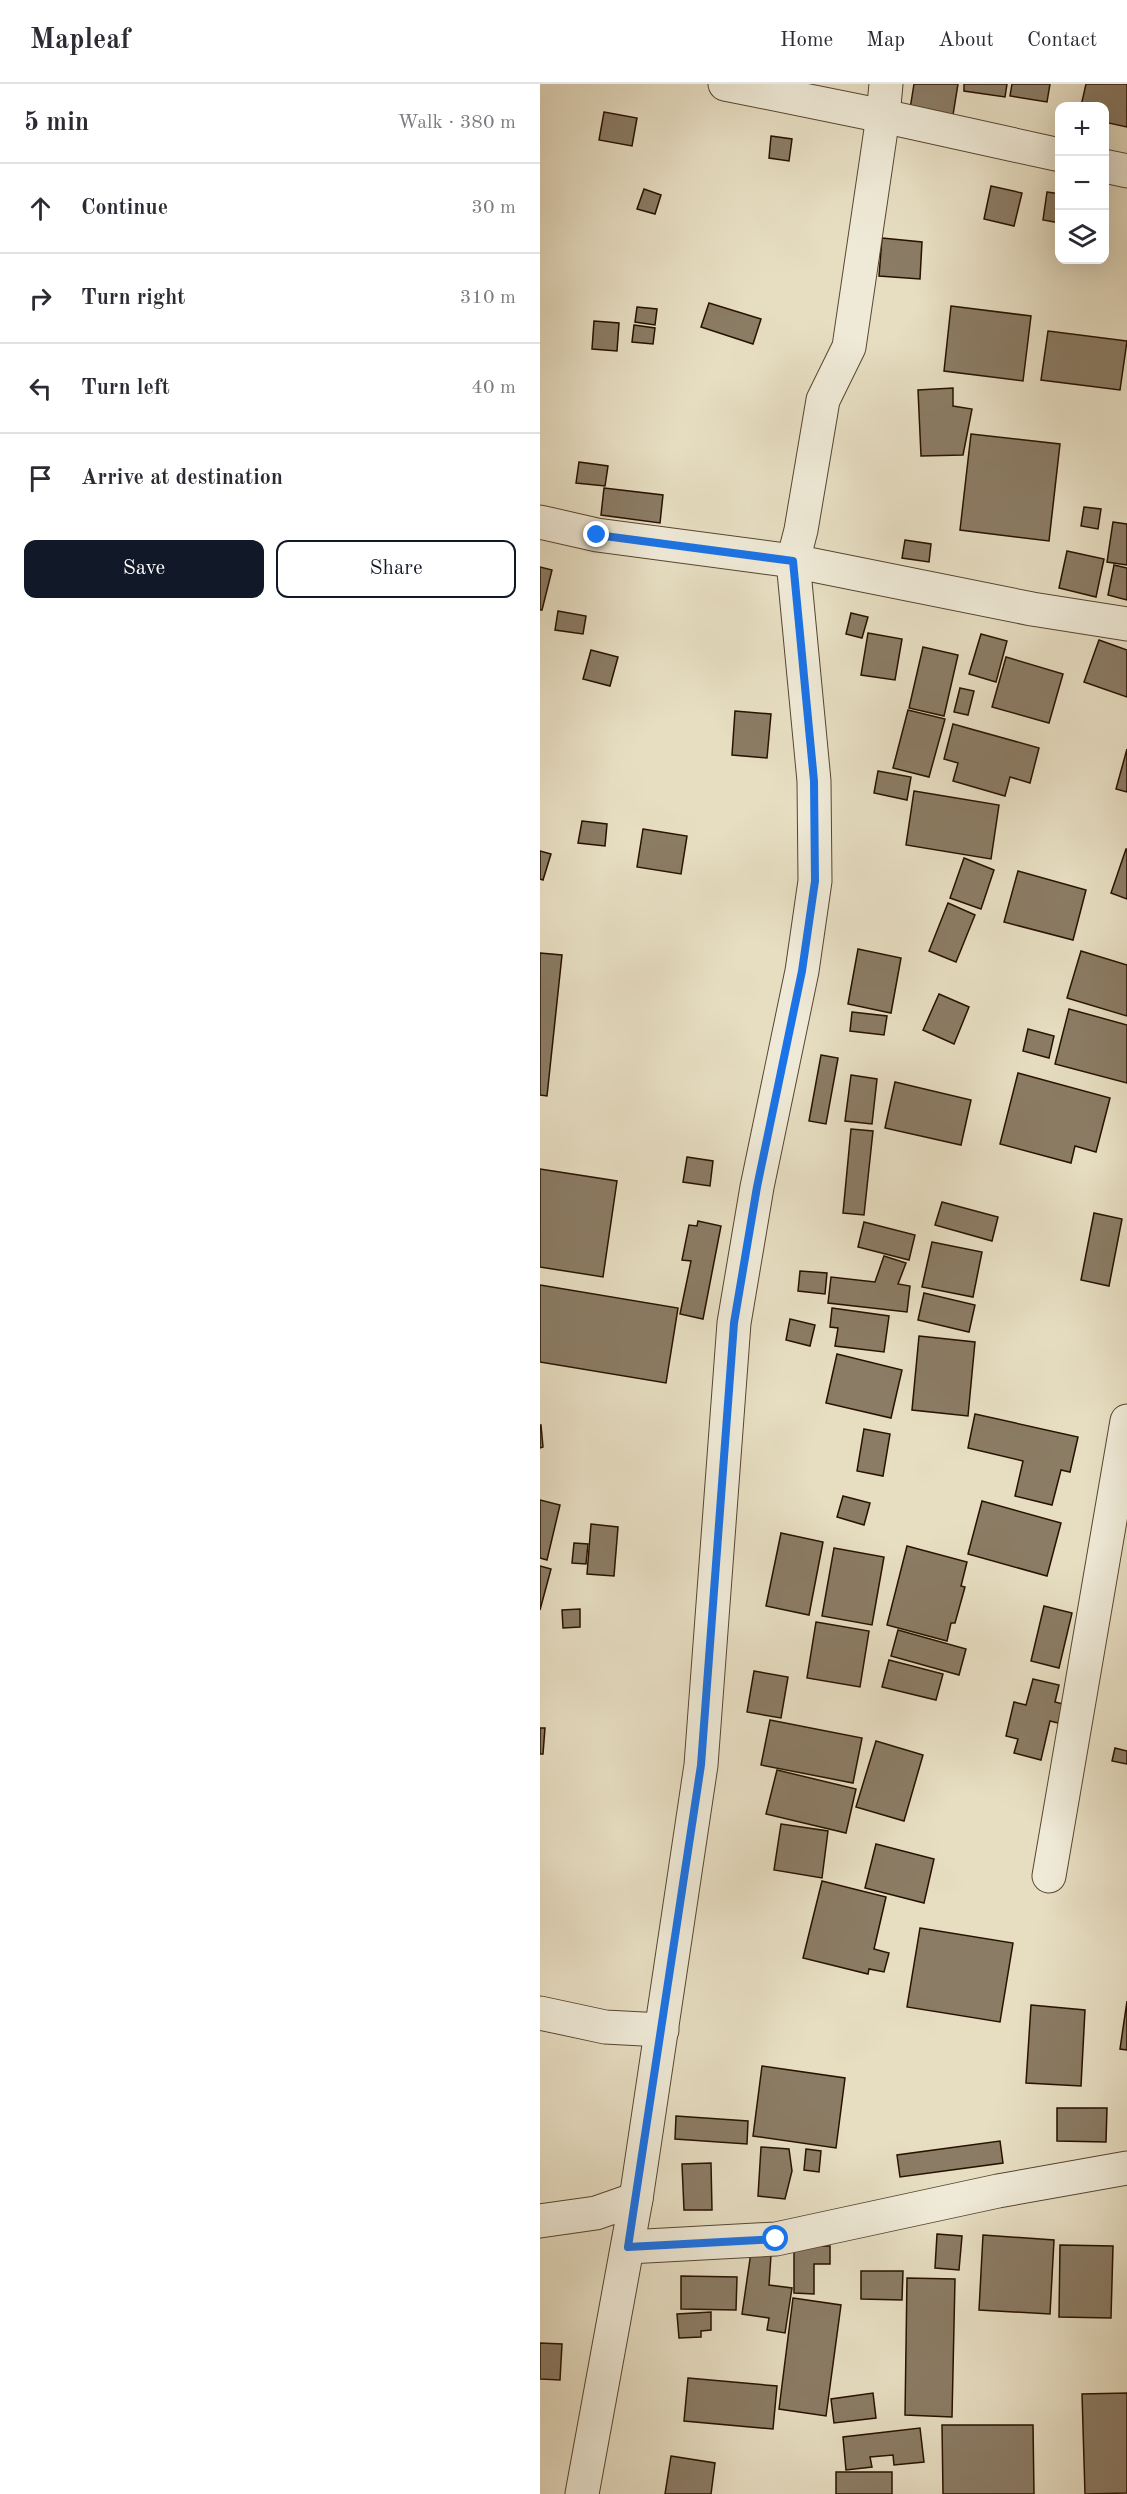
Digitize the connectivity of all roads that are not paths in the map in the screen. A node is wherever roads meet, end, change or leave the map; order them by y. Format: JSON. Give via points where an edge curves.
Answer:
{"nodes":[{"id":1,"x":725,"y":84,"type":"edge"},
{"id":2,"x":885,"y":100,"type":"edge"},
{"id":3,"x":1055,"y":154,"type":"edge"},
{"id":4,"x":1109,"y":167,"type":"edge"},
{"id":5,"x":1127,"y":171,"type":"edge"},
{"id":6,"x":540,"y":522,"type":"edge"},
{"id":7,"x":793,"y":561,"type":"junction"},
{"id":8,"x":1127,"y":624,"type":"edge"},
{"id":9,"x":1127,"y":1421,"type":"edge"},
{"id":10,"x":1049,"y":1876,"type":"dead end"},
{"id":11,"x":540,"y":2013,"type":"edge"},
{"id":12,"x":662,"y":2030,"type":"junction"},
{"id":13,"x":1127,"y":2168,"type":"edge"},
{"id":14,"x":636,"y":2199,"type":"junction"},
{"id":15,"x":540,"y":2221,"type":"edge"},
{"id":16,"x":628,"y":2247,"type":"junction"},
{"id":17,"x":582,"y":2494,"type":"edge"}],
"edges":[{"from":1,"to":2,"type":"street"},
{"from":2,"to":3,"type":"street"},
{"from":2,"to":7,"type":"street","via":[[849,347],[823,400]]},
{"from":4,"to":5,"type":"street"},
{"from":6,"to":7,"type":"street","via":[[597,535]]},
{"from":7,"to":8,"type":"street"},
{"from":7,"to":12,"type":"street","via":[[814,781],[815,881],[802,971],[757,1187],[734,1323],[701,1765]]},
{"from":9,"to":10,"type":"street"},
{"from":11,"to":12,"type":"street","via":[[605,2026]]},
{"from":12,"to":14,"type":"street"},
{"from":13,"to":16,"type":"street","via":[[998,2191],[776,2239]]},
{"from":14,"to":15,"type":"street","via":[[597,2213]]},
{"from":14,"to":16,"type":"street"},
{"from":16,"to":17,"type":"street"}]}
